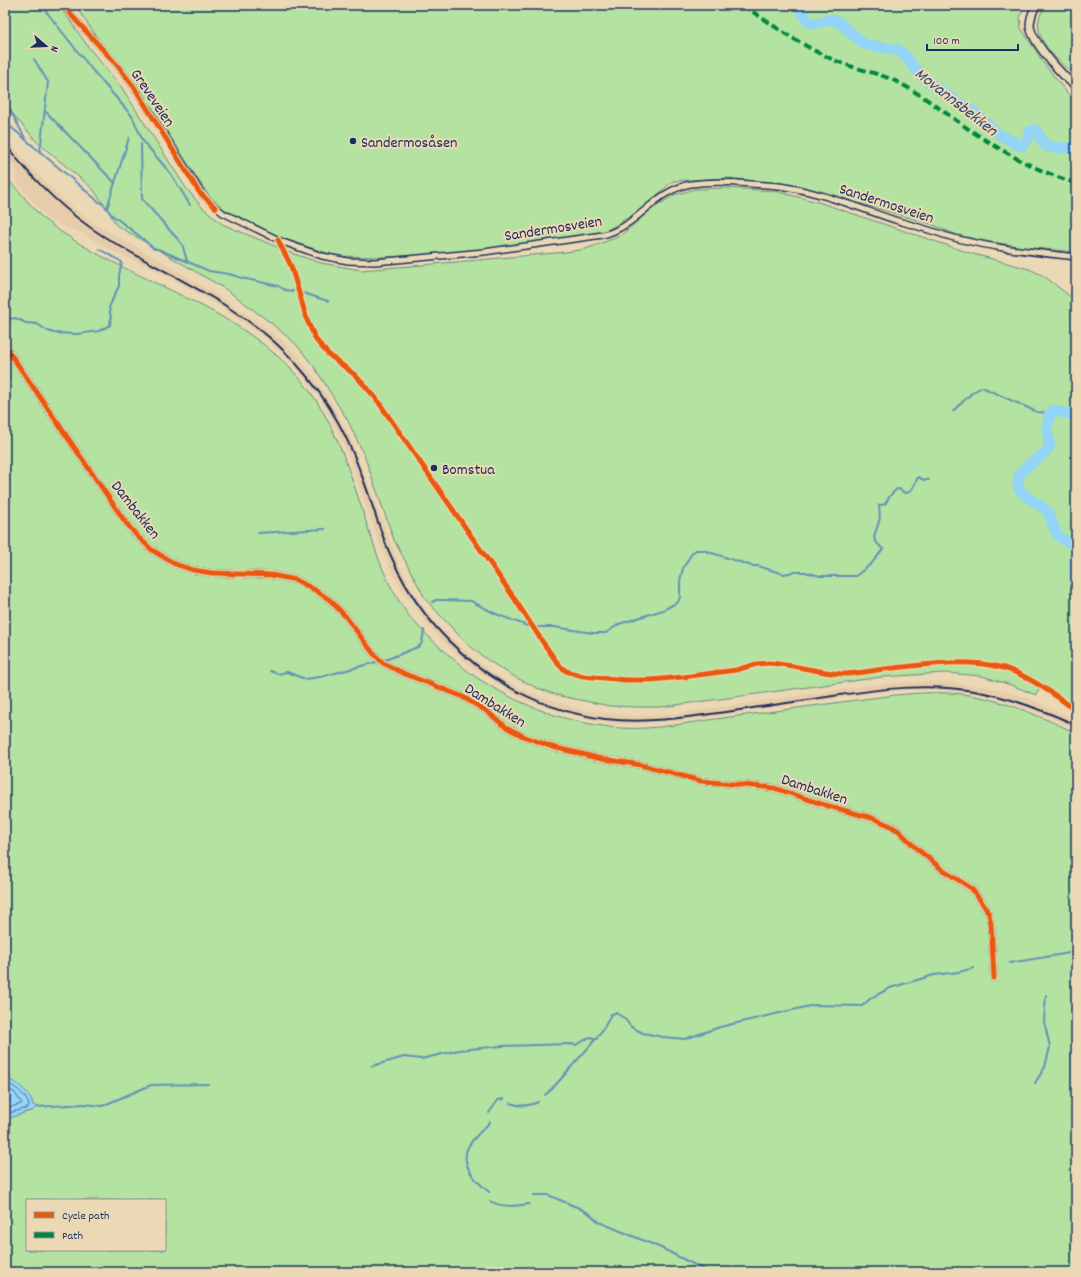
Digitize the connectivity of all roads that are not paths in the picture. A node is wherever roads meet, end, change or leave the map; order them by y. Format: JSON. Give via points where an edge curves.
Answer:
{"nodes":[{"id":1,"x":65,"y":5,"type":"edge"},
{"id":2,"x":1036,"y":5,"type":"edge"},
{"id":3,"x":1076,"y":86,"type":"edge"},
{"id":4,"x":278,"y":240,"type":"joint"},
{"id":5,"x":1076,"y":257,"type":"edge"},
{"id":6,"x":5,"y":346,"type":"edge"},
{"id":7,"x":994,"y":978,"type":"dead end"}],
"edges":[{"from":1,"to":4,"type":"street","name":"Greveveien","via":[[134,87],[203,196],[224,213]]},
{"from":2,"to":3,"type":"street","via":[[1030,26],[1032,34],[1052,61]]},
{"from":4,"to":5,"type":"street","name":"Sandermosveien","via":[[322,256],[365,262],[537,245],[616,231],[663,194],[677,187],[699,183],[738,182],[804,191],[949,236],[993,246]]},
{"from":6,"to":7,"type":"street","name":"Dambakken","via":[[126,523],[144,544],[165,559],[202,571],[271,575],[296,580],[330,600],[383,663],[461,696],[485,710],[506,727],[539,742],[578,754],[640,765],[700,781],[774,788],[889,825],[944,871],[971,888],[984,904],[991,923]]}]}
